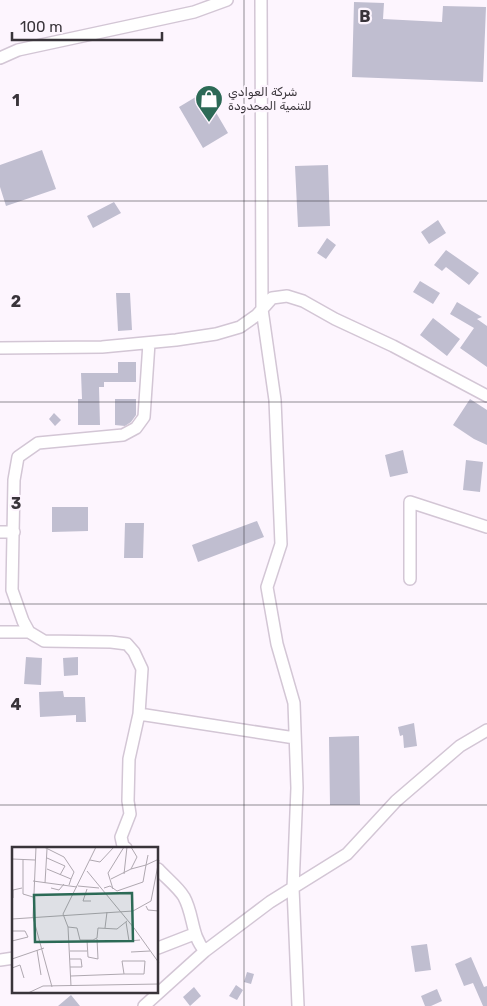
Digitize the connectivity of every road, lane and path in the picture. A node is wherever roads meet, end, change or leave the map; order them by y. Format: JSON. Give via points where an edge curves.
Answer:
{"nodes":[{"id":1,"x":227,"y":0,"type":"edge"},
{"id":2,"x":261,"y":0,"type":"edge"},
{"id":3,"x":0,"y":58,"type":"edge"},
{"id":4,"x":262,"y":309,"type":"junction"},
{"id":5,"x":150,"y":343,"type":"junction"},
{"id":6,"x":0,"y":348,"type":"edge"},
{"id":7,"x":487,"y":396,"type":"edge"},
{"id":8,"x":487,"y":527,"type":"edge"},
{"id":9,"x":0,"y":532,"type":"edge"},
{"id":10,"x":14,"y":532,"type":"junction"},
{"id":11,"x":410,"y":579,"type":"dead end"},
{"id":12,"x":0,"y":632,"type":"edge"},
{"id":13,"x":30,"y":632,"type":"junction"},
{"id":14,"x":138,"y":714,"type":"junction"},
{"id":15,"x":487,"y":730,"type":"edge"},
{"id":16,"x":295,"y":738,"type":"junction"},
{"id":17,"x":124,"y":847,"type":"edge"},
{"id":18,"x":159,"y":870,"type":"edge"},
{"id":19,"x":293,"y":888,"type":"junction"},
{"id":20,"x":194,"y":934,"type":"junction"},
{"id":21,"x":159,"y":948,"type":"edge"},
{"id":22,"x":205,"y":951,"type":"junction"},
{"id":23,"x":159,"y":992,"type":"edge"},
{"id":24,"x":157,"y":994,"type":"edge"},
{"id":25,"x":144,"y":1006,"type":"edge"},
{"id":26,"x":298,"y":1006,"type":"edge"}],
"edges":[{"from":1,"to":3,"type":"street","via":[[194,12],[18,50]]},
{"from":2,"to":4,"type":"street"},
{"from":4,"to":5,"type":"street","via":[[240,327],[216,334]]},
{"from":4,"to":7,"type":"street","via":[[272,298],[287,296],[303,301]]},
{"from":4,"to":16,"type":"street","via":[[275,400],[281,535],[268,587],[277,644],[294,703]]},
{"from":5,"to":6,"type":"street"},
{"from":5,"to":10,"type":"street","via":[[144,417],[136,428],[123,435],[38,443],[18,457],[14,480]]},
{"from":8,"to":11,"type":"street","via":[[410,502]]},
{"from":9,"to":10,"type":"street"},
{"from":10,"to":13,"type":"street","via":[[12,590]]},
{"from":12,"to":13,"type":"street"},
{"from":13,"to":14,"type":"street","via":[[44,641],[127,644],[142,670]]},
{"from":14,"to":16,"type":"street"},
{"from":14,"to":17,"type":"street","via":[[129,759],[130,814],[121,837]]},
{"from":15,"to":19,"type":"street","via":[[460,746],[396,801],[347,854]]},
{"from":16,"to":19,"type":"street","via":[[297,788]]},
{"from":18,"to":20,"type":"street","via":[[183,896],[192,917]]},
{"from":19,"to":22,"type":"street"},
{"from":19,"to":26,"type":"street"},
{"from":20,"to":21,"type":"street"},
{"from":20,"to":22,"type":"street"},
{"from":22,"to":23,"type":"street"},
{"from":24,"to":25,"type":"street"}]}
